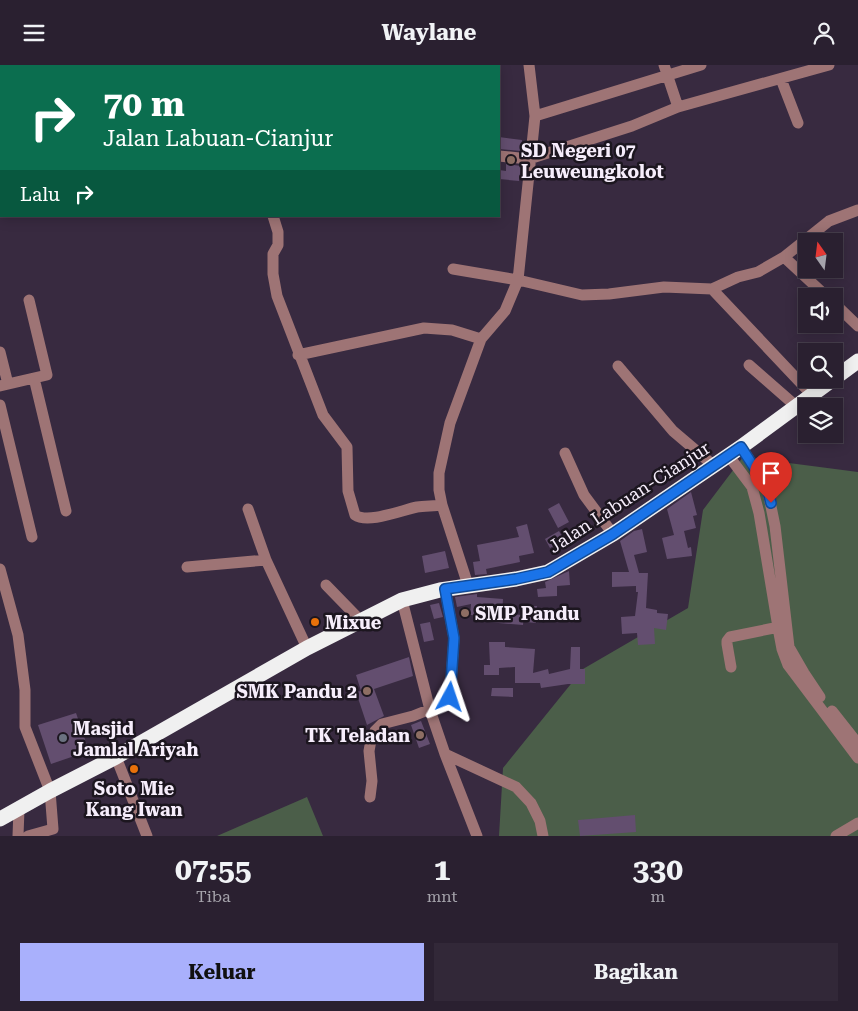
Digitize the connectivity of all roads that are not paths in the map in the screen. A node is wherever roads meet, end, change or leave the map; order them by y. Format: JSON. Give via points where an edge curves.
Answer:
{"nodes":[{"id":1,"x":529,"y":65,"type":"edge"},
{"id":2,"x":701,"y":65,"type":"edge"},
{"id":3,"x":829,"y":65,"type":"edge"},
{"id":4,"x":666,"y":70,"type":"edge"},
{"id":5,"x":781,"y":79,"type":"junction"},
{"id":6,"x":678,"y":107,"type":"junction"},
{"id":7,"x":535,"y":116,"type":"junction"},
{"id":8,"x":798,"y":123,"type":"dead end"},
{"id":9,"x":500,"y":156,"type":"edge"},
{"id":10,"x":529,"y":159,"type":"junction"},
{"id":11,"x":858,"y":210,"type":"edge"},
{"id":12,"x":273,"y":217,"type":"edge"},
{"id":13,"x":784,"y":257,"type":"junction"},
{"id":14,"x":453,"y":269,"type":"dead end"},
{"id":15,"x":518,"y":280,"type":"junction"},
{"id":16,"x":817,"y":288,"type":"edge"},
{"id":17,"x":712,"y":289,"type":"junction"},
{"id":18,"x":29,"y":300,"type":"dead end"},
{"id":19,"x":843,"y":312,"type":"edge"},
{"id":20,"x":858,"y":326,"type":"edge"},
{"id":21,"x":481,"y":339,"type":"junction"},
{"id":22,"x":0,"y":352,"type":"edge"},
{"id":23,"x":298,"y":355,"type":"junction"},
{"id":24,"x":858,"y":361,"type":"edge"},
{"id":25,"x":749,"y":365,"type":"dead end"},
{"id":26,"x":618,"y":366,"type":"dead end"},
{"id":27,"x":34,"y":378,"type":"junction"},
{"id":28,"x":4,"y":385,"type":"edge"},
{"id":29,"x":812,"y":396,"type":"junction"},
{"id":30,"x":0,"y":405,"type":"edge"},
{"id":31,"x":797,"y":407,"type":"junction"},
{"id":32,"x":741,"y":447,"type":"junction"},
{"id":33,"x":565,"y":453,"type":"dead end"},
{"id":34,"x":728,"y":455,"type":"junction"},
{"id":35,"x":713,"y":465,"type":"junction"},
{"id":36,"x":442,"y":505,"type":"junction"},
{"id":37,"x":248,"y":509,"type":"dead end"},
{"id":38,"x":66,"y":511,"type":"dead end"},
{"id":39,"x":613,"y":534,"type":"junction"},
{"id":40,"x":32,"y":537,"type":"dead end"},
{"id":41,"x":266,"y":560,"type":"junction"},
{"id":42,"x":187,"y":567,"type":"dead end"},
{"id":43,"x":0,"y":569,"type":"edge"},
{"id":44,"x":326,"y":585,"type":"dead end"},
{"id":45,"x":468,"y":585,"type":"junction"},
{"id":46,"x":445,"y":589,"type":"junction"},
{"id":47,"x":402,"y":601,"type":"junction"},
{"id":48,"x":361,"y":621,"type":"junction"},
{"id":49,"x":782,"y":627,"type":"junction"},
{"id":50,"x":307,"y":648,"type":"junction"},
{"id":51,"x":731,"y":667,"type":"dead end"},
{"id":52,"x":430,"y":709,"type":"junction"},
{"id":53,"x":858,"y":743,"type":"edge"},
{"id":54,"x":445,"y":754,"type":"junction"},
{"id":55,"x":116,"y":757,"type":"junction"},
{"id":56,"x":858,"y":758,"type":"edge"},
{"id":57,"x":50,"y":791,"type":"junction"},
{"id":58,"x":370,"y":797,"type":"dead end"},
{"id":59,"x":19,"y":809,"type":"junction"},
{"id":60,"x":0,"y":819,"type":"edge"},
{"id":61,"x":858,"y":823,"type":"edge"},
{"id":62,"x":18,"y":836,"type":"edge"},
{"id":63,"x":28,"y":836,"type":"edge"},
{"id":64,"x":147,"y":836,"type":"edge"},
{"id":65,"x":477,"y":836,"type":"edge"},
{"id":66,"x":543,"y":836,"type":"edge"},
{"id":67,"x":836,"y":836,"type":"edge"}],
"edges":[{"from":1,"to":7,"type":"street"},
{"from":2,"to":4,"type":"street"},
{"from":3,"to":5,"type":"street"},
{"from":4,"to":6,"type":"street"},
{"from":4,"to":7,"type":"street"},
{"from":5,"to":6,"type":"street"},
{"from":5,"to":8,"type":"street"},
{"from":6,"to":10,"type":"street","via":[[632,126]]},
{"from":7,"to":10,"type":"street"},
{"from":9,"to":10,"type":"street"},
{"from":10,"to":15,"type":"street"},
{"from":11,"to":13,"type":"street","via":[[821,226]]},
{"from":12,"to":23,"type":"street","via":[[278,245],[272,274],[276,296]]},
{"from":13,"to":16,"type":"street"},
{"from":13,"to":17,"type":"street","via":[[758,272]]},
{"from":14,"to":15,"type":"street"},
{"from":15,"to":17,"type":"street","via":[[582,295],[664,287]]},
{"from":15,"to":21,"type":"street","via":[[505,311]]},
{"from":17,"to":29,"type":"street"},
{"from":18,"to":27,"type":"street","via":[[47,375]]},
{"from":19,"to":20,"type":"street"},
{"from":21,"to":23,"type":"street","via":[[452,330],[424,328]]},
{"from":21,"to":36,"type":"street","via":[[450,423],[439,473]]},
{"from":22,"to":28,"type":"street"},
{"from":23,"to":36,"type":"street","via":[[324,415],[348,447],[348,491],[354,515],[360,518],[383,517],[417,507]]},
{"from":24,"to":29,"type":"highway","name":"Jalan Labuan-Cianjur"},
{"from":25,"to":31,"type":"street"},
{"from":26,"to":35,"type":"street","via":[[673,431]]},
{"from":27,"to":28,"type":"street"},
{"from":27,"to":38,"type":"street"},
{"from":29,"to":31,"type":"highway","name":"Jalan Labuan-Cianjur"},
{"from":30,"to":40,"type":"street"},
{"from":31,"to":32,"type":"highway","name":"Jalan Labuan-Cianjur"},
{"from":32,"to":34,"type":"highway","name":"Jalan Labuan-Cianjur"},
{"from":32,"to":49,"type":"street","via":[[767,487],[784,589]]},
{"from":33,"to":39,"type":"street","via":[[584,495]]},
{"from":34,"to":35,"type":"highway","name":"Jalan Labuan-Cianjur"},
{"from":34,"to":49,"type":"street","via":[[752,487]]},
{"from":35,"to":39,"type":"highway","name":"Jalan Labuan-Cianjur"},
{"from":36,"to":45,"type":"street"},
{"from":37,"to":41,"type":"street"},
{"from":39,"to":45,"type":"highway","name":"Jalan Labuan-Cianjur","via":[[548,572]]},
{"from":41,"to":42,"type":"street"},
{"from":41,"to":50,"type":"street"},
{"from":43,"to":57,"type":"street","via":[[18,635],[25,690],[25,727]]},
{"from":44,"to":48,"type":"street"},
{"from":45,"to":46,"type":"highway","name":"Jalan Labuan-Cianjur"},
{"from":46,"to":47,"type":"highway","name":"Jalan Labuan-Cianjur"},
{"from":46,"to":52,"type":"street","via":[[454,638],[450,697],[448,702]]},
{"from":47,"to":48,"type":"highway","name":"Jalan Labuan-Cianjur"},
{"from":47,"to":52,"type":"street"},
{"from":48,"to":50,"type":"highway","name":"Jalan Labuan-Cianjur"},
{"from":49,"to":51,"type":"street","via":[[730,637],[727,644]]},
{"from":49,"to":53,"type":"street","via":[[804,673]]},
{"from":49,"to":56,"type":"street","via":[[782,649],[788,665]]},
{"from":50,"to":55,"type":"highway","name":"Jalan Labuan-Cianjur"},
{"from":52,"to":54,"type":"street"},
{"from":52,"to":58,"type":"street","via":[[382,723],[375,731],[369,751]]},
{"from":54,"to":65,"type":"street"},
{"from":54,"to":66,"type":"street","via":[[516,787],[531,803]]},
{"from":55,"to":57,"type":"highway","name":"Jalan Labuan-Cianjur"},
{"from":55,"to":64,"type":"street"},
{"from":57,"to":59,"type":"highway","name":"Jalan Labuan-Cianjur"},
{"from":57,"to":63,"type":"street","via":[[53,829]]},
{"from":59,"to":60,"type":"highway","name":"Jalan Labuan-Cianjur"},
{"from":59,"to":62,"type":"street"},
{"from":61,"to":67,"type":"street"}]}
